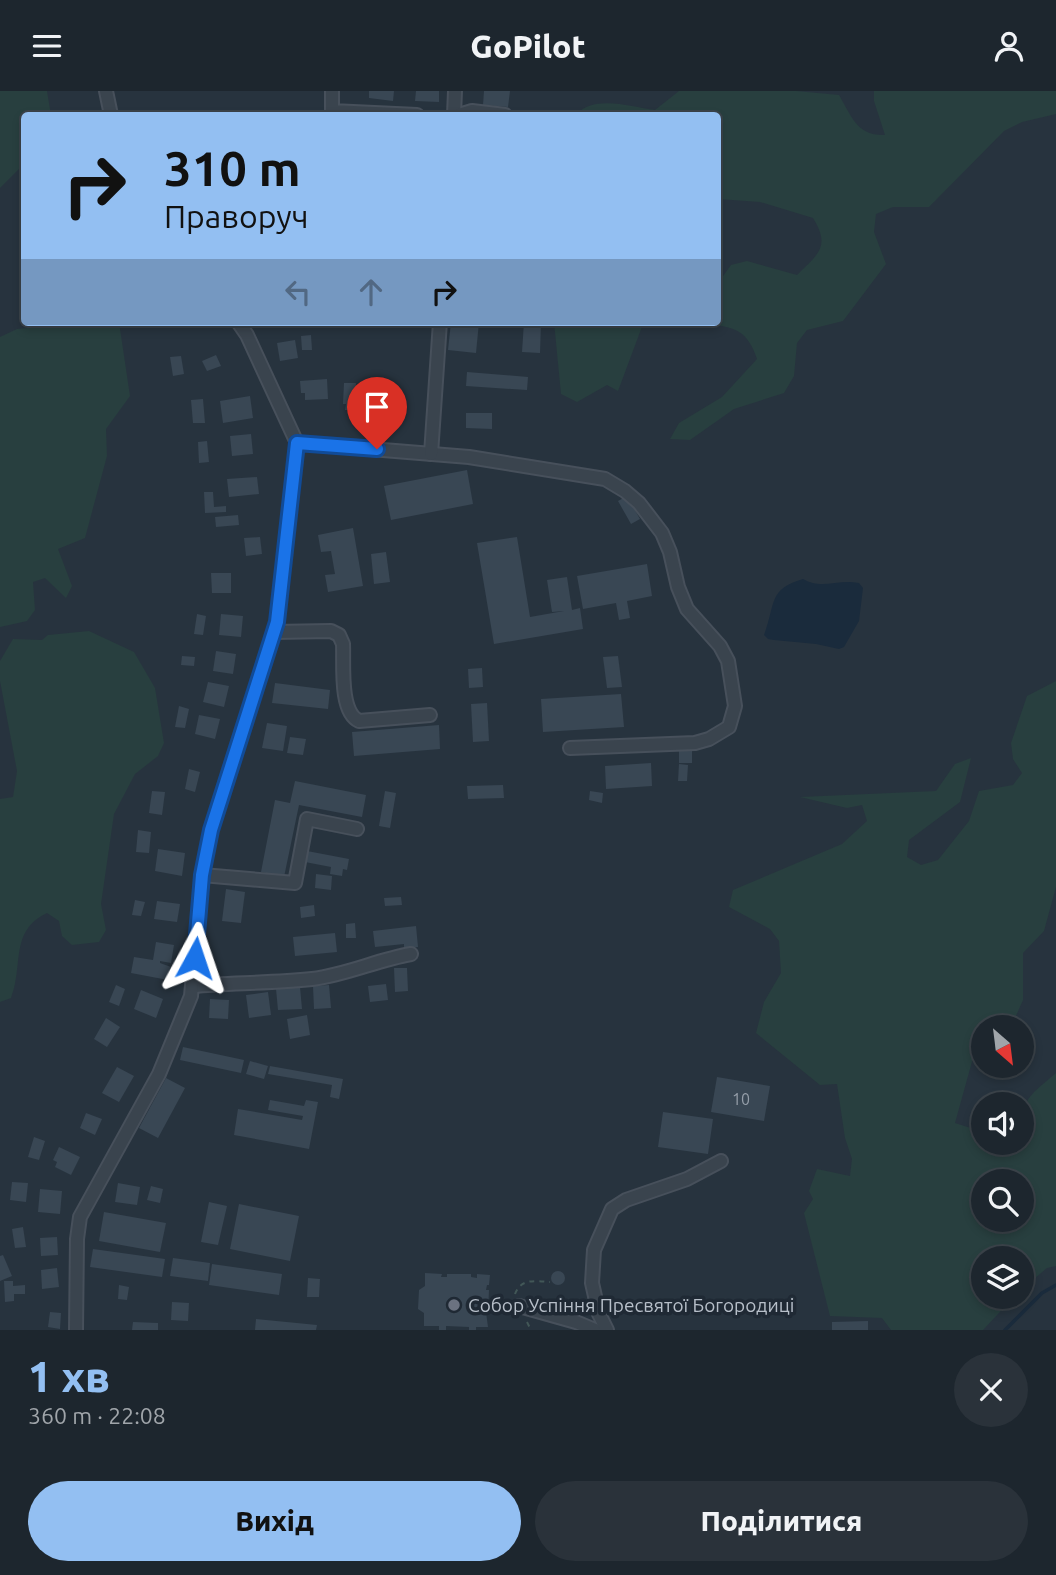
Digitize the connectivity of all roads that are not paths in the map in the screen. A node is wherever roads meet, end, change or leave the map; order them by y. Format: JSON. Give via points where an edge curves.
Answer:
{"nodes":[{"id":1,"x":106,"y":91,"type":"edge"},
{"id":2,"x":332,"y":91,"type":"edge"},
{"id":3,"x":455,"y":91,"type":"edge"},
{"id":4,"x":110,"y":112,"type":"edge"},
{"id":5,"x":353,"y":112,"type":"edge"},
{"id":6,"x":454,"y":112,"type":"edge"},
{"id":7,"x":241,"y":326,"type":"edge"},
{"id":8,"x":440,"y":326,"type":"edge"},
{"id":9,"x":297,"y":443,"type":"junction"},
{"id":10,"x":430,"y":454,"type":"junction"},
{"id":11,"x":274,"y":632,"type":"junction"},
{"id":12,"x":429,"y":715,"type":"dead end"},
{"id":13,"x":570,"y":748,"type":"dead end"},
{"id":14,"x":357,"y":828,"type":"dead end"},
{"id":15,"x":202,"y":875,"type":"junction"},
{"id":16,"x":411,"y":954,"type":"dead end"},
{"id":17,"x":192,"y":986,"type":"junction"},
{"id":18,"x":721,"y":1161,"type":"dead end"},
{"id":19,"x":517,"y":1301,"type":"road end"},
{"id":20,"x":76,"y":1330,"type":"edge"},
{"id":21,"x":595,"y":1330,"type":"edge"},
{"id":22,"x":607,"y":1330,"type":"edge"}],
"edges":[{"from":1,"to":4,"type":"street"},
{"from":2,"to":5,"type":"street","via":[[331,111]]},
{"from":3,"to":6,"type":"street"},
{"from":7,"to":9,"type":"street"},
{"from":8,"to":10,"type":"street"},
{"from":9,"to":10,"type":"street"},
{"from":9,"to":11,"type":"street"},
{"from":10,"to":13,"type":"street","via":[[605,479],[625,491],[662,533],[687,609],[728,661],[735,706],[729,727],[722,733],[695,743]]},
{"from":11,"to":12,"type":"street","via":[[331,631],[339,635],[346,704],[359,721]]},
{"from":11,"to":15,"type":"street","via":[[211,830]]},
{"from":14,"to":15,"type":"street","via":[[307,819],[295,883]]},
{"from":15,"to":17,"type":"street"},
{"from":16,"to":17,"type":"street","via":[[311,979]]},
{"from":17,"to":20,"type":"street","via":[[159,1074],[80,1217]]},
{"from":18,"to":22,"type":"street","via":[[612,1209],[594,1250],[592,1283]]},
{"from":19,"to":21,"type":"street"}]}
